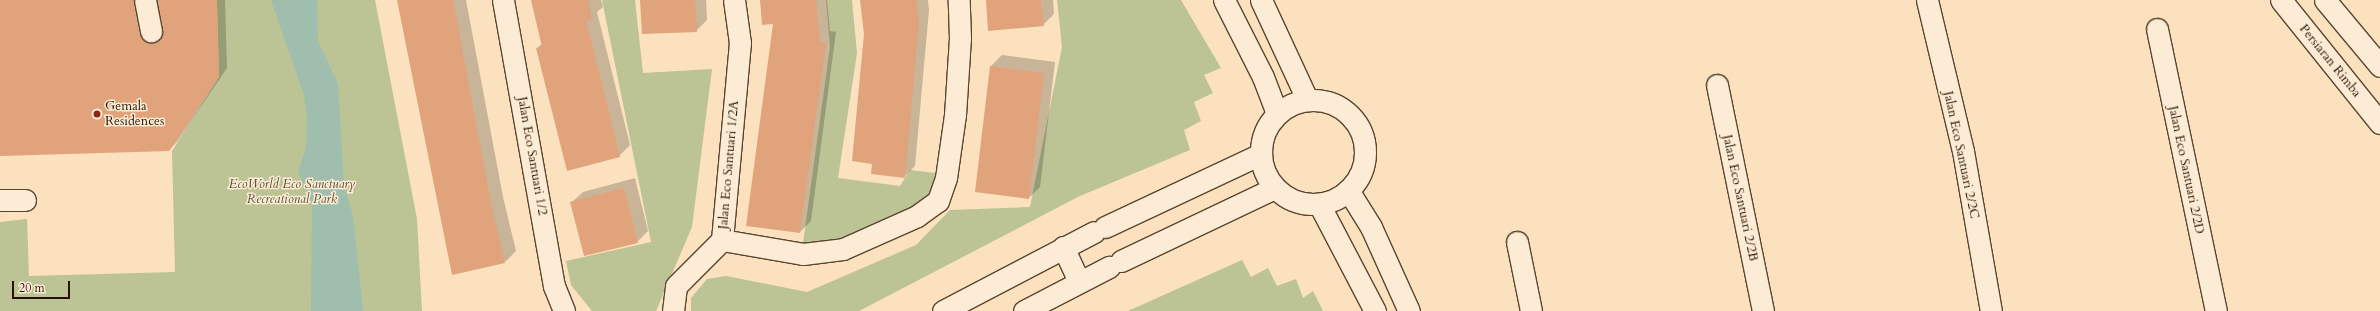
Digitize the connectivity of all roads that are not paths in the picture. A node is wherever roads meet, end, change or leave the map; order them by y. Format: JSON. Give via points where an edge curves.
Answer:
{"nodes":[{"id":1,"x":144,"y":0,"type":"edge"},
{"id":2,"x":504,"y":0,"type":"edge"},
{"id":3,"x":734,"y":0,"type":"edge"},
{"id":4,"x":959,"y":0,"type":"edge"},
{"id":5,"x":1224,"y":0,"type":"edge"},
{"id":6,"x":1261,"y":0,"type":"edge"},
{"id":7,"x":1927,"y":0,"type":"edge"},
{"id":8,"x":2281,"y":0,"type":"edge"},
{"id":9,"x":2325,"y":0,"type":"edge"},
{"id":10,"x":2157,"y":28,"type":"dead end"},
{"id":11,"x":151,"y":31,"type":"dead end"},
{"id":12,"x":2380,"y":66,"type":"edge"},
{"id":13,"x":1717,"y":85,"type":"dead end"},
{"id":14,"x":1307,"y":99,"type":"junction"},
{"id":15,"x":1277,"y":113,"type":"junction"},
{"id":16,"x":2380,"y":123,"type":"edge"},
{"id":17,"x":1261,"y":154,"type":"junction"},
{"id":18,"x":1275,"y":188,"type":"junction"},
{"id":19,"x":1348,"y":190,"type":"junction"},
{"id":20,"x":0,"y":200,"type":"edge"},
{"id":21,"x":25,"y":200,"type":"dead end"},
{"id":22,"x":1319,"y":204,"type":"junction"},
{"id":23,"x":722,"y":240,"type":"junction"},
{"id":24,"x":1517,"y":242,"type":"dead end"},
{"id":25,"x":1063,"y":247,"type":"junction"},
{"id":26,"x":1079,"y":281,"type":"junction"},
{"id":27,"x":564,"y":311,"type":"edge"},
{"id":28,"x":673,"y":311,"type":"edge"},
{"id":29,"x":943,"y":311,"type":"edge"},
{"id":30,"x":1024,"y":311,"type":"edge"},
{"id":31,"x":1375,"y":311,"type":"edge"},
{"id":32,"x":1409,"y":311,"type":"edge"},
{"id":33,"x":1531,"y":311,"type":"edge"},
{"id":34,"x":1763,"y":311,"type":"edge"},
{"id":35,"x":1990,"y":311,"type":"edge"},
{"id":36,"x":2216,"y":311,"type":"edge"}],
"edges":[{"from":1,"to":11,"type":"street"},
{"from":2,"to":27,"type":"street","name":"Jalan Eco Santuari 1/2","via":[[554,286]]},
{"from":3,"to":23,"type":"street","name":"Jalan Eco Santuari 1/2A","via":[[740,43]]},
{"from":4,"to":23,"type":"street","via":[[960,38],[955,115],[946,178],[938,201],[917,216],[843,249],[803,254]]},
{"from":5,"to":15,"type":"street","via":[[1263,77]]},
{"from":6,"to":14,"type":"street"},
{"from":7,"to":35,"type":"street","name":"Jalan Eco Santuari 2/2C","via":[[1963,151]]},
{"from":8,"to":16,"type":"street","name":"Persiaran Rimba"},
{"from":9,"to":12,"type":"street"},
{"from":10,"to":36,"type":"street","name":"Jalan Eco Santuari 2/2D"},
{"from":13,"to":34,"type":"street","name":"Jalan Eco Santuari 2/2B"},
{"from":14,"to":15,"type":"street","via":[[1291,104]]},
{"from":14,"to":19,"type":"street","via":[[1323,100],[1339,106],[1351,116],[1360,130],[1364,162],[1358,177]]},
{"from":15,"to":17,"type":"street","via":[[1262,139]]},
{"from":17,"to":18,"type":"street","via":[[1268,178]]},
{"from":17,"to":25,"type":"street"},
{"from":18,"to":22,"type":"street","via":[[1288,198],[1303,203]]},
{"from":18,"to":26,"type":"street"},
{"from":19,"to":22,"type":"street","via":[[1335,199]]},
{"from":19,"to":32,"type":"street","via":[[1371,227]]},
{"from":20,"to":21,"type":"street"},
{"from":22,"to":31,"type":"street"},
{"from":23,"to":28,"type":"street","name":"Jalan Eco Santuari 1/2A","via":[[676,286]]},
{"from":24,"to":33,"type":"street"},
{"from":25,"to":26,"type":"street"},
{"from":25,"to":29,"type":"street"},
{"from":26,"to":30,"type":"street"}]}
